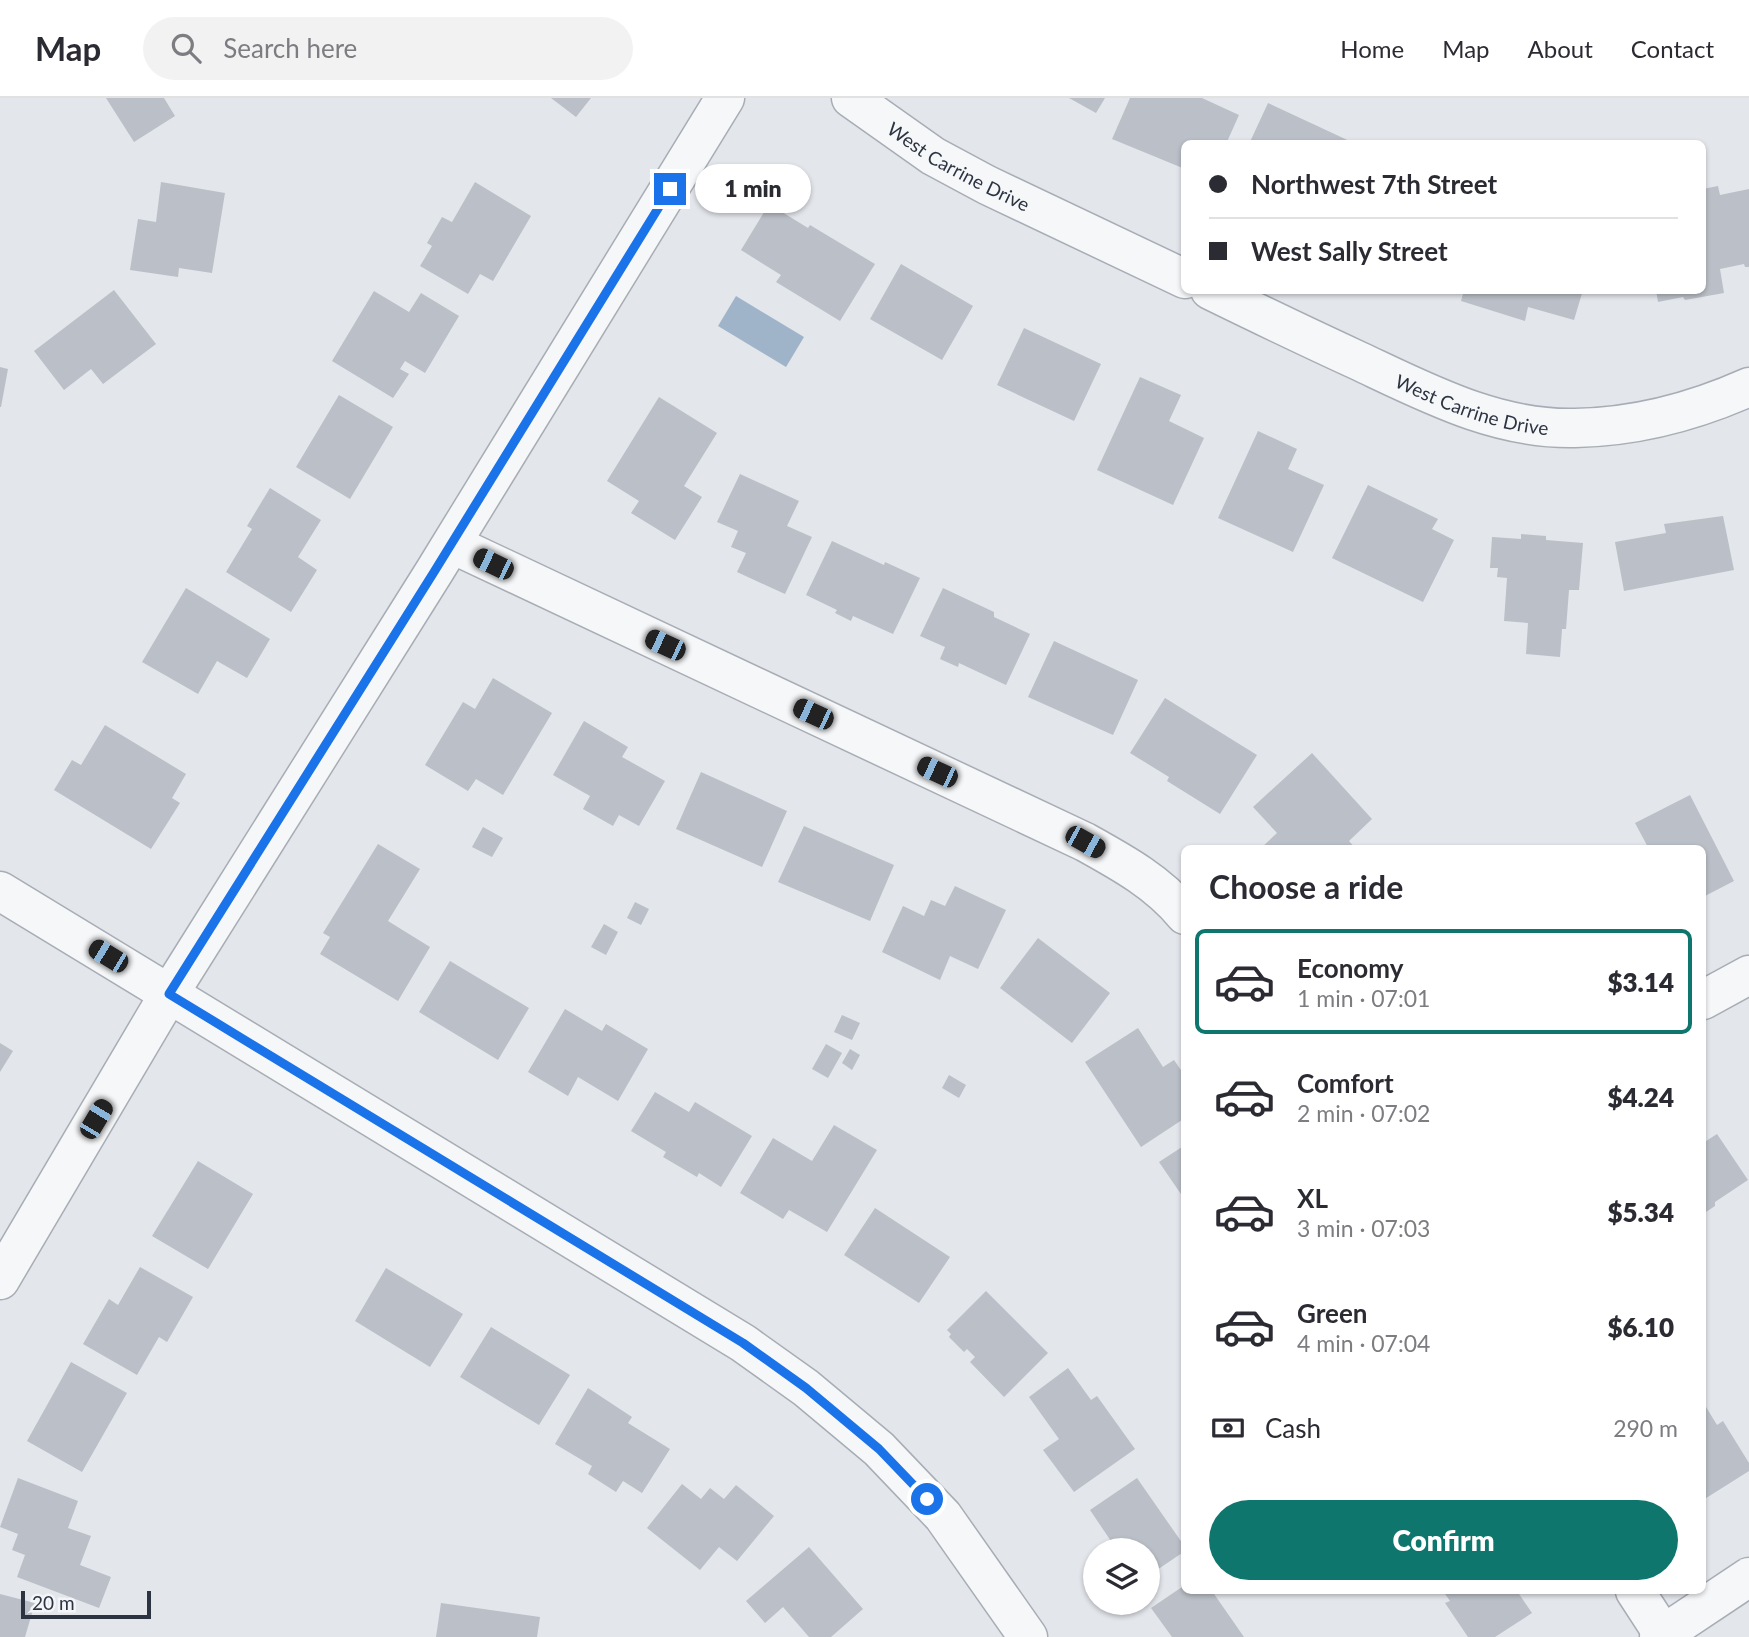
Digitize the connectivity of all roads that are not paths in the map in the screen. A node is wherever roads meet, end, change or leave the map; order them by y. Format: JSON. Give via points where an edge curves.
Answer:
{"nodes":[{"id":1,"x":725,"y":98,"type":"edge"},
{"id":2,"x":851,"y":98,"type":"edge"},
{"id":3,"x":1181,"y":277,"type":"edge"},
{"id":4,"x":1218,"y":294,"type":"edge"},
{"id":5,"x":1749,"y":387,"type":"edge"},
{"id":6,"x":452,"y":544,"type":"junction"},
{"id":7,"x":0,"y":891,"type":"edge"},
{"id":8,"x":1181,"y":910,"type":"edge"},
{"id":9,"x":1749,"y":975,"type":"edge"},
{"id":10,"x":169,"y":994,"type":"junction"},
{"id":11,"x":1706,"y":998,"type":"edge"},
{"id":12,"x":0,"y":1280,"type":"edge"},
{"id":13,"x":1749,"y":1577,"type":"edge"},
{"id":14,"x":1637,"y":1594,"type":"edge"},
{"id":15,"x":1661,"y":1636,"type":"edge"},
{"id":16,"x":1028,"y":1637,"type":"edge"}],
"edges":[{"from":1,"to":6,"type":"street"},
{"from":2,"to":3,"type":"street","name":"West Carrine Drive","via":[[933,156],[986,185]]},
{"from":4,"to":5,"type":"street","name":"West Carrine Drive","via":[[1445,402],[1508,421],[1573,429],[1647,422],[1714,403]]},
{"from":6,"to":8,"type":"street","via":[[1085,842],[1137,871]]},
{"from":6,"to":10,"type":"street"},
{"from":7,"to":10,"type":"street"},
{"from":9,"to":11,"type":"street"},
{"from":10,"to":12,"type":"street"},
{"from":10,"to":16,"type":"street","via":[[743,1343],[806,1388],[879,1449],[943,1516]]},
{"from":13,"to":15,"type":"street"},
{"from":14,"to":15,"type":"street"}]}
